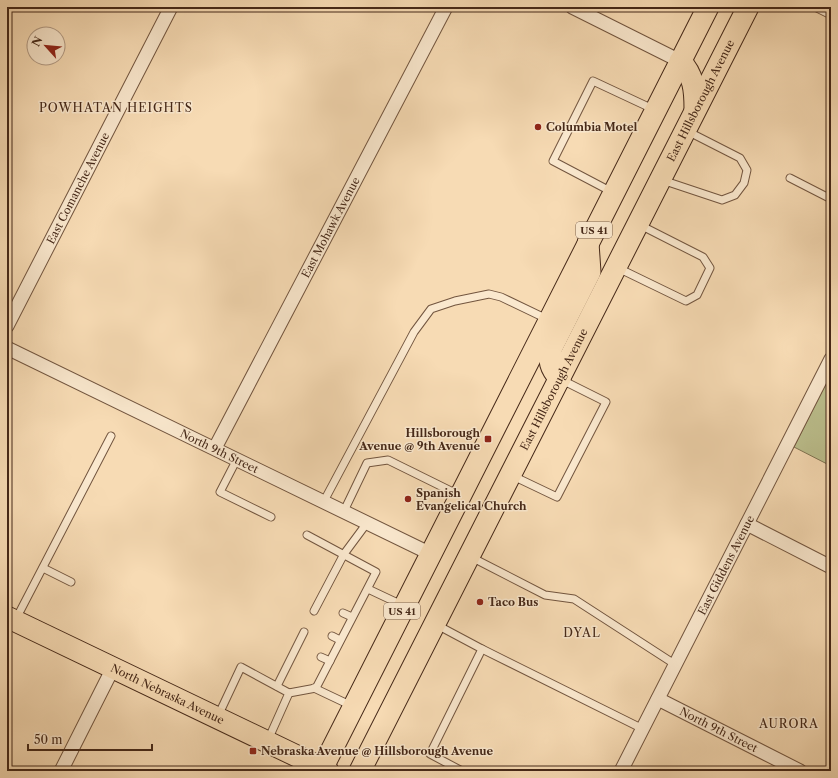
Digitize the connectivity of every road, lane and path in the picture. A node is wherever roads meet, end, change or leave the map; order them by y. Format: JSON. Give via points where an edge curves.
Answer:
{"nodes":[{"id":1,"x":171,"y":7,"type":"edge"},
{"id":2,"x":446,"y":7,"type":"edge"},
{"id":3,"x":572,"y":7,"type":"edge"},
{"id":4,"x":708,"y":7,"type":"edge"},
{"id":5,"x":748,"y":7,"type":"edge"},
{"id":6,"x":815,"y":7,"type":"edge"},
{"id":7,"x":588,"y":11,"type":"edge"},
{"id":8,"x":831,"y":15,"type":"edge"},
{"id":9,"x":680,"y":61,"type":"junction"},
{"id":10,"x":655,"y":110,"type":"junction"},
{"id":11,"x":695,"y":110,"type":"junction"},
{"id":12,"x":685,"y":130,"type":"junction"},
{"id":13,"x":790,"y":178,"type":"dead end"},
{"id":14,"x":660,"y":179,"type":"junction"},
{"id":15,"x":613,"y":193,"type":"junction"},
{"id":16,"x":831,"y":199,"type":"edge"},
{"id":17,"x":637,"y":224,"type":"junction"},
{"id":18,"x":588,"y":243,"type":"junction"},
{"id":19,"x":616,"y":267,"type":"junction"},
{"id":20,"x":549,"y":320,"type":"junction"},
{"id":21,"x":7,"y":326,"type":"edge"},
{"id":22,"x":7,"y":348,"type":"edge"},
{"id":23,"x":831,"y":359,"type":"edge"},
{"id":24,"x":560,"y":379,"type":"junction"},
{"id":25,"x":111,"y":436,"type":"dead end"},
{"id":26,"x":215,"y":448,"type":"junction"},
{"id":27,"x":237,"y":459,"type":"junction"},
{"id":28,"x":511,"y":475,"type":"junction"},
{"id":29,"x":460,"y":496,"type":"junction"},
{"id":30,"x":324,"y":502,"type":"junction"},
{"id":31,"x":344,"y":511,"type":"junction"},
{"id":32,"x":271,"y":518,"type":"dead end"},
{"id":33,"x":367,"y":523,"type":"junction"},
{"id":34,"x":747,"y":524,"type":"junction"},
{"id":35,"x":307,"y":535,"type":"dead end"},
{"id":36,"x":344,"y":554,"type":"junction"},
{"id":37,"x":431,"y":554,"type":"junction"},
{"id":38,"x":469,"y":556,"type":"junction"},
{"id":39,"x":43,"y":568,"type":"junction"},
{"id":40,"x":831,"y":568,"type":"edge"},
{"id":41,"x":71,"y":582,"type":"dead end"},
{"id":42,"x":368,"y":588,"type":"junction"},
{"id":43,"x":404,"y":606,"type":"junction"},
{"id":44,"x":314,"y":611,"type":"dead end"},
{"id":45,"x":343,"y":613,"type":"dead end"},
{"id":46,"x":352,"y":617,"type":"junction"},
{"id":47,"x":11,"y":619,"type":"edge"},
{"id":48,"x":435,"y":624,"type":"junction"},
{"id":49,"x":304,"y":632,"type":"dead end"},
{"id":50,"x":332,"y":636,"type":"dead end"},
{"id":51,"x":340,"y":640,"type":"junction"},
{"id":52,"x":482,"y":649,"type":"junction"},
{"id":53,"x":321,"y":657,"type":"dead end"},
{"id":54,"x":330,"y":661,"type":"junction"},
{"id":55,"x":676,"y":665,"type":"junction"},
{"id":56,"x":113,"y":668,"type":"junction"},
{"id":57,"x":277,"y":686,"type":"junction"},
{"id":58,"x":314,"y":688,"type":"junction"},
{"id":59,"x":289,"y":693,"type":"junction"},
{"id":60,"x":658,"y":699,"type":"junction"},
{"id":61,"x":354,"y":707,"type":"junction"},
{"id":62,"x":217,"y":718,"type":"junction"},
{"id":63,"x":643,"y":729,"type":"junction"},
{"id":64,"x":267,"y":742,"type":"junction"},
{"id":65,"x":324,"y":770,"type":"edge"},
{"id":66,"x":61,"y":771,"type":"edge"},
{"id":67,"x":360,"y":771,"type":"edge"},
{"id":68,"x":462,"y":771,"type":"edge"},
{"id":69,"x":621,"y":771,"type":"edge"},
{"id":70,"x":800,"y":771,"type":"edge"}],
"edges":[{"from":1,"to":21,"type":"street","name":"East Comanche Avenue"},
{"from":2,"to":26,"type":"street","name":"East Mohawk Avenue"},
{"from":3,"to":7,"type":"street"},
{"from":4,"to":9,"type":"main road","number":"US 41"},
{"from":5,"to":11,"type":"main road","name":"East Hillsborough Avenue","number":"US 41"},
{"from":6,"to":8,"type":"lane"},
{"from":7,"to":9,"type":"street"},
{"from":9,"to":10,"type":"main road","number":"US 41"},
{"from":9,"to":11,"type":"main road","via":[[693,81]]},
{"from":10,"to":15,"type":"main road","number":"US 41"},
{"from":10,"to":15,"type":"lane","via":[[593,81],[553,161]]},
{"from":11,"to":12,"type":"main road","name":"East Hillsborough Avenue","number":"US 41"},
{"from":12,"to":14,"type":"main road","name":"East Hillsborough Avenue","number":"US 41"},
{"from":12,"to":14,"type":"lane","via":[[740,158],[747,170],[744,183],[735,195],[722,200]]},
{"from":13,"to":16,"type":"lane"},
{"from":14,"to":17,"type":"main road","name":"East Hillsborough Avenue","number":"US 41"},
{"from":15,"to":18,"type":"main road","number":"US 41"},
{"from":17,"to":19,"type":"main road","name":"East Hillsborough Avenue","number":"US 41"},
{"from":17,"to":19,"type":"lane","via":[[703,257],[710,268],[696,295],[686,301]]},
{"from":18,"to":20,"type":"main road","number":"US 41"},
{"from":18,"to":24,"type":"main road","via":[[590,272],[552,347],[549,358],[551,369]]},
{"from":19,"to":24,"type":"main road","name":"East Hillsborough Avenue","number":"US 41"},
{"from":20,"to":29,"type":"main road","number":"US 41"},
{"from":20,"to":30,"type":"lane","via":[[501,297],[489,294],[431,309],[414,332]]},
{"from":22,"to":26,"type":"street","name":"North 9th Street"},
{"from":23,"to":34,"type":"street","name":"East Giddens Avenue"},
{"from":24,"to":28,"type":"main road","name":"East Hillsborough Avenue","number":"US 41"},
{"from":24,"to":28,"type":"lane","via":[[606,402],[557,497]]},
{"from":25,"to":39,"type":"lane"},
{"from":26,"to":27,"type":"street","name":"North 9th Street"},
{"from":27,"to":30,"type":"street","name":"North 9th Street"},
{"from":27,"to":32,"type":"lane","via":[[220,492]]},
{"from":28,"to":38,"type":"main road","name":"East Hillsborough Avenue","number":"US 41"},
{"from":29,"to":31,"type":"lane","via":[[388,460],[368,463]]},
{"from":29,"to":37,"type":"main road","number":"US 41"},
{"from":30,"to":31,"type":"street","name":"North 9th Street"},
{"from":31,"to":33,"type":"street","name":"North 9th Street"},
{"from":33,"to":36,"type":"lane"},
{"from":33,"to":37,"type":"street","name":"North 9th Street"},
{"from":34,"to":40,"type":"street"},
{"from":34,"to":55,"type":"street","name":"East Giddens Avenue"},
{"from":35,"to":36,"type":"lane"},
{"from":36,"to":42,"type":"lane","via":[[376,572]]},
{"from":36,"to":44,"type":"lane"},
{"from":37,"to":43,"type":"main road","number":"US 41"},
{"from":38,"to":48,"type":"main road","name":"East Hillsborough Avenue","number":"US 41"},
{"from":38,"to":55,"type":"lane","via":[[545,595],[574,599]]},
{"from":39,"to":41,"type":"lane"},
{"from":39,"to":47,"type":"lane"},
{"from":42,"to":43,"type":"lane"},
{"from":42,"to":46,"type":"lane"},
{"from":43,"to":61,"type":"main road","number":"US 41"},
{"from":45,"to":46,"type":"lane"},
{"from":46,"to":51,"type":"lane"},
{"from":47,"to":56,"type":"main road","name":"North Nebraska Avenue","number":"US 41"},
{"from":48,"to":52,"type":"lane"},
{"from":48,"to":67,"type":"main road","name":"East Hillsborough Avenue","number":"US 41"},
{"from":49,"to":57,"type":"lane"},
{"from":50,"to":51,"type":"lane"},
{"from":51,"to":54,"type":"lane"},
{"from":52,"to":63,"type":"lane"},
{"from":52,"to":68,"type":"lane","via":[[430,754]]},
{"from":53,"to":54,"type":"lane"},
{"from":54,"to":58,"type":"lane"},
{"from":55,"to":60,"type":"street","name":"East Giddens Avenue"},
{"from":56,"to":62,"type":"main road","name":"North Nebraska Avenue","number":"US 41"},
{"from":56,"to":66,"type":"street"},
{"from":57,"to":59,"type":"lane"},
{"from":57,"to":62,"type":"lane","via":[[241,667]]},
{"from":58,"to":59,"type":"lane"},
{"from":58,"to":61,"type":"lane"},
{"from":59,"to":64,"type":"lane"},
{"from":60,"to":63,"type":"street","name":"East Giddens Avenue"},
{"from":60,"to":70,"type":"street","name":"North 9th Street"},
{"from":61,"to":65,"type":"main road","number":"US 41"},
{"from":62,"to":64,"type":"main road","name":"North Nebraska Avenue","number":"US 41"},
{"from":63,"to":69,"type":"street","name":"East Giddens Avenue"},
{"from":64,"to":65,"type":"main road","name":"North Nebraska Avenue","number":"US 41"}]}
